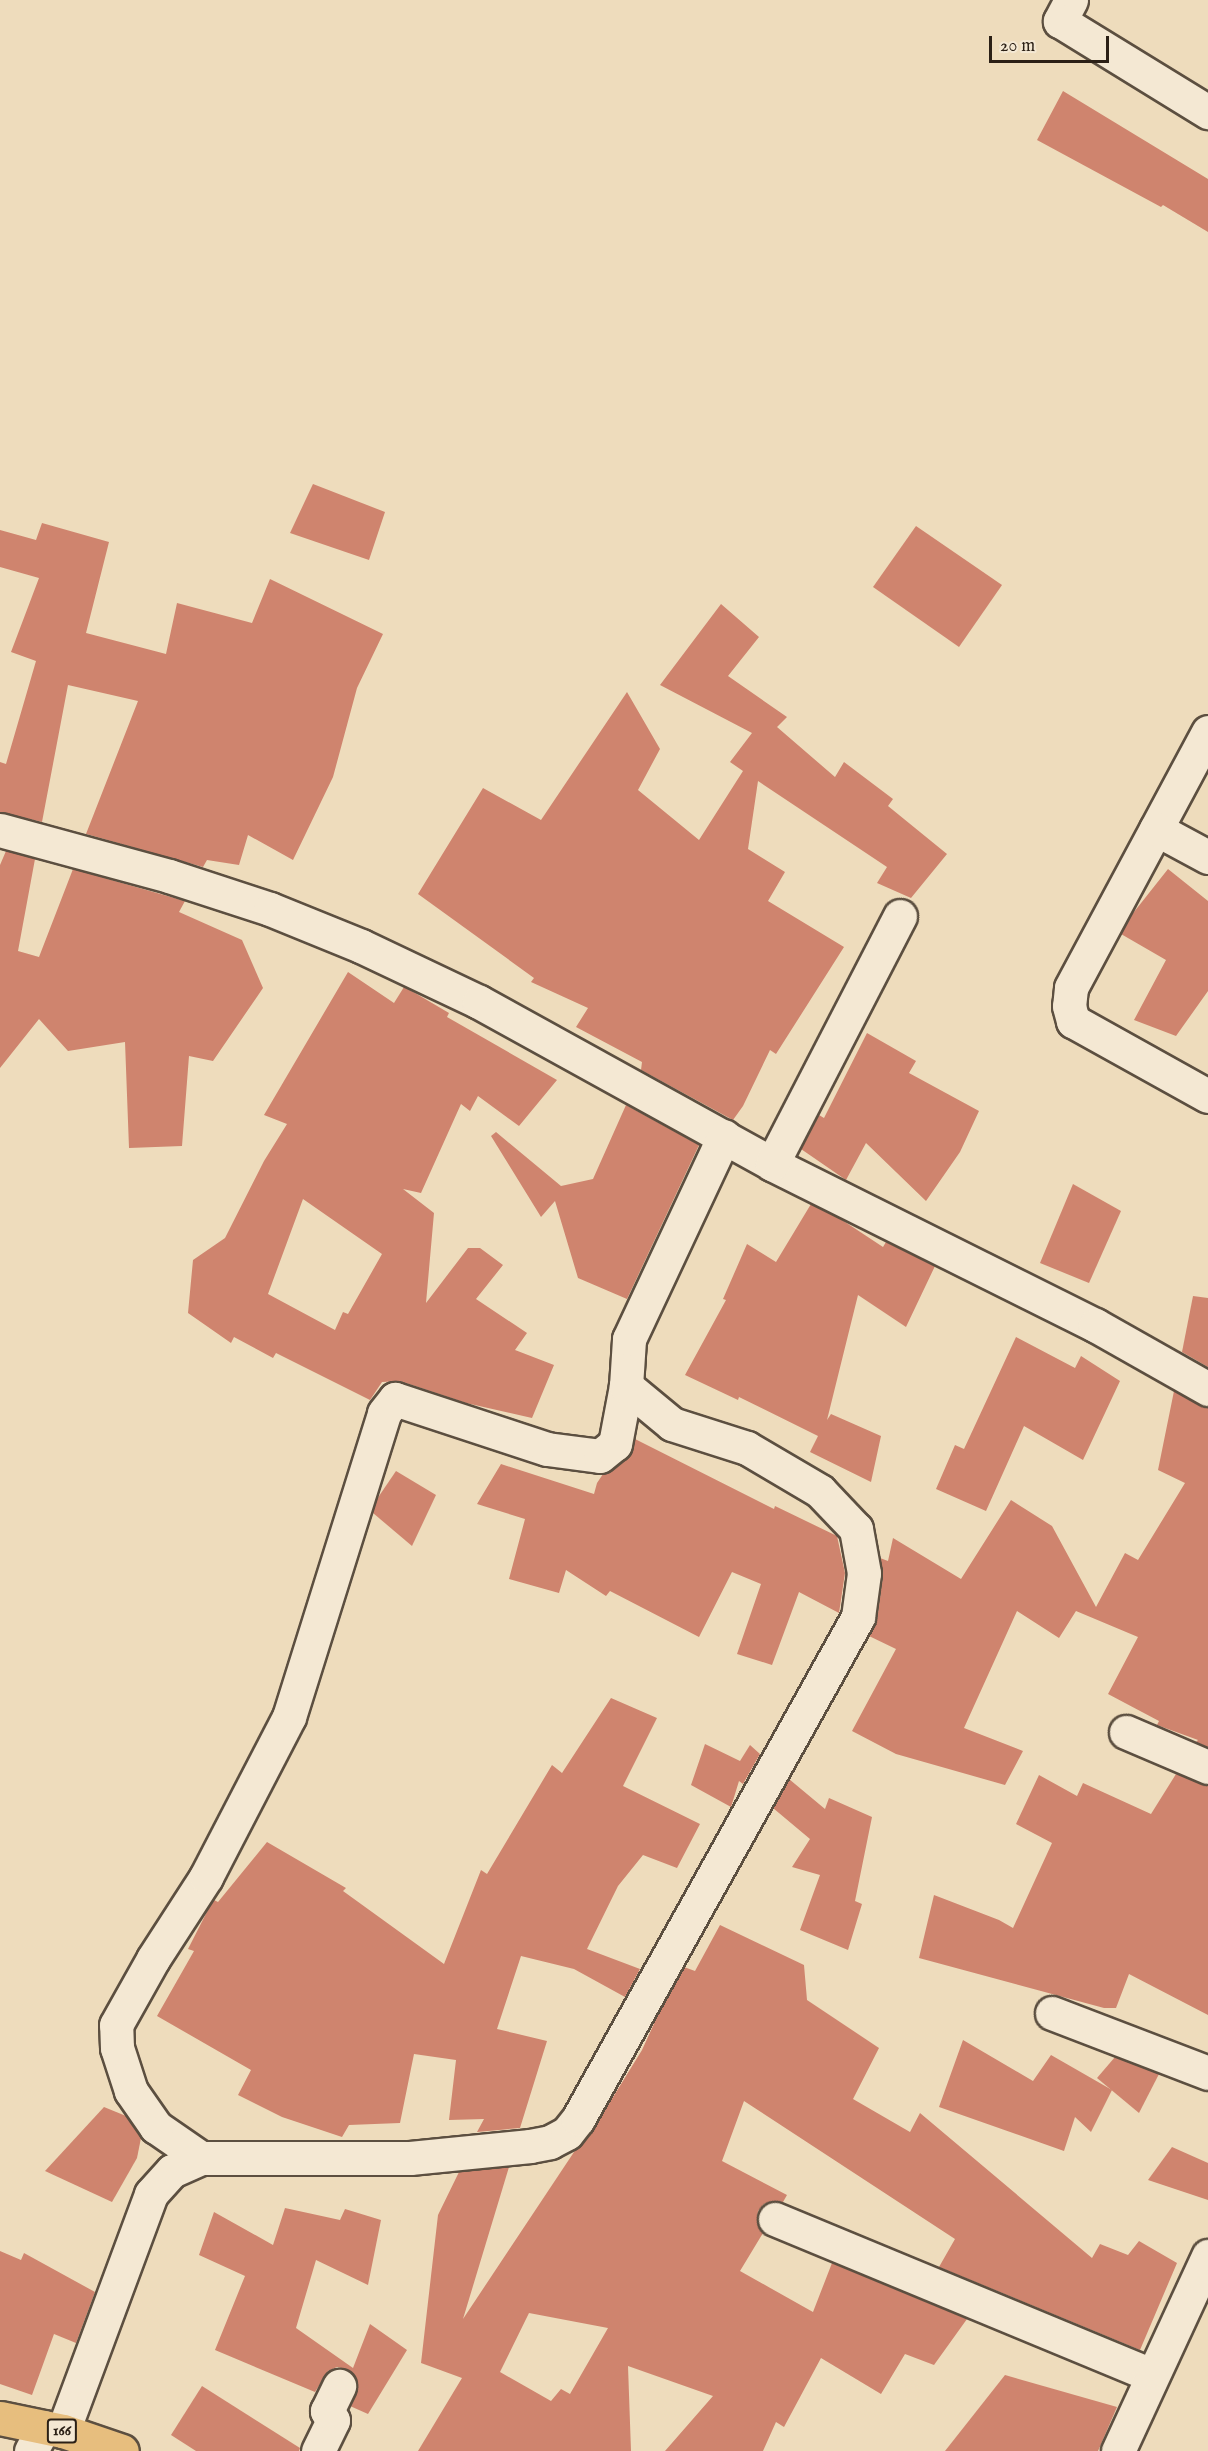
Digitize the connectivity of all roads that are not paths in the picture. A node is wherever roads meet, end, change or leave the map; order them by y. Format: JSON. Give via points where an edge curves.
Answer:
{"nodes":[{"id":1,"x":1071,"y":0,"type":"edge"},
{"id":2,"x":1208,"y":112,"type":"edge"},
{"id":3,"x":1208,"y":732,"type":"edge"},
{"id":4,"x":1156,"y":829,"type":"junction"},
{"id":5,"x":0,"y":830,"type":"edge"},
{"id":6,"x":1208,"y":857,"type":"edge"},
{"id":7,"x":900,"y":916,"type":"dead end"},
{"id":8,"x":1208,"y":1096,"type":"edge"},
{"id":9,"x":724,"y":1136,"type":"junction"},
{"id":10,"x":772,"y":1164,"type":"junction"},
{"id":11,"x":626,"y":1386,"type":"junction"},
{"id":12,"x":1208,"y":1389,"type":"edge"},
{"id":13,"x":1125,"y":1732,"type":"dead end"},
{"id":14,"x":1208,"y":1767,"type":"edge"},
{"id":15,"x":1052,"y":2013,"type":"dead end"},
{"id":16,"x":1208,"y":2073,"type":"edge"},
{"id":17,"x":201,"y":2158,"type":"junction"},
{"id":18,"x":775,"y":2219,"type":"dead end"},
{"id":19,"x":1208,"y":2256,"type":"edge"},
{"id":20,"x":1152,"y":2375,"type":"junction"},
{"id":21,"x":339,"y":2386,"type":"dead end"},
{"id":22,"x":0,"y":2418,"type":"edge"},
{"id":23,"x":46,"y":2436,"type":"edge"},
{"id":24,"x":122,"y":2451,"type":"edge"},
{"id":25,"x":318,"y":2451,"type":"edge"},
{"id":26,"x":1118,"y":2451,"type":"edge"}],
"edges":[{"from":1,"to":2,"type":"street","via":[[1060,21]]},
{"from":3,"to":4,"type":"street"},
{"from":4,"to":6,"type":"street"},
{"from":4,"to":8,"type":"street","via":[[1071,988],[1069,1006],[1073,1021]]},
{"from":5,"to":9,"type":"street","via":[[169,876],[270,909],[361,946],[479,1002]]},
{"from":7,"to":10,"type":"street"},
{"from":9,"to":10,"type":"street"},
{"from":9,"to":11,"type":"street","via":[[629,1339]]},
{"from":10,"to":12,"type":"street","via":[[1095,1325]]},
{"from":11,"to":17,"type":"street","via":[[615,1444],[600,1456],[547,1449],[395,1399],[384,1413],[289,1717],[206,1877],[116,2025],[117,2048],[130,2091],[156,2127]]},
{"from":11,"to":17,"type":"street","via":[[672,1424],[747,1448],[820,1491],[856,1529],[864,1572],[858,1617],[567,2133],[530,2146],[410,2158]]},
{"from":13,"to":14,"type":"street"},
{"from":15,"to":16,"type":"street"},
{"from":17,"to":23,"type":"street","via":[[172,2171],[151,2194]]},
{"from":18,"to":20,"type":"street"},
{"from":19,"to":20,"type":"street"},
{"from":20,"to":26,"type":"street"},
{"from":21,"to":25,"type":"street","via":[[327,2411],[333,2420]]},
{"from":22,"to":23,"type":"main road","number":"166"},
{"from":23,"to":24,"type":"main road","number":"166"}]}
